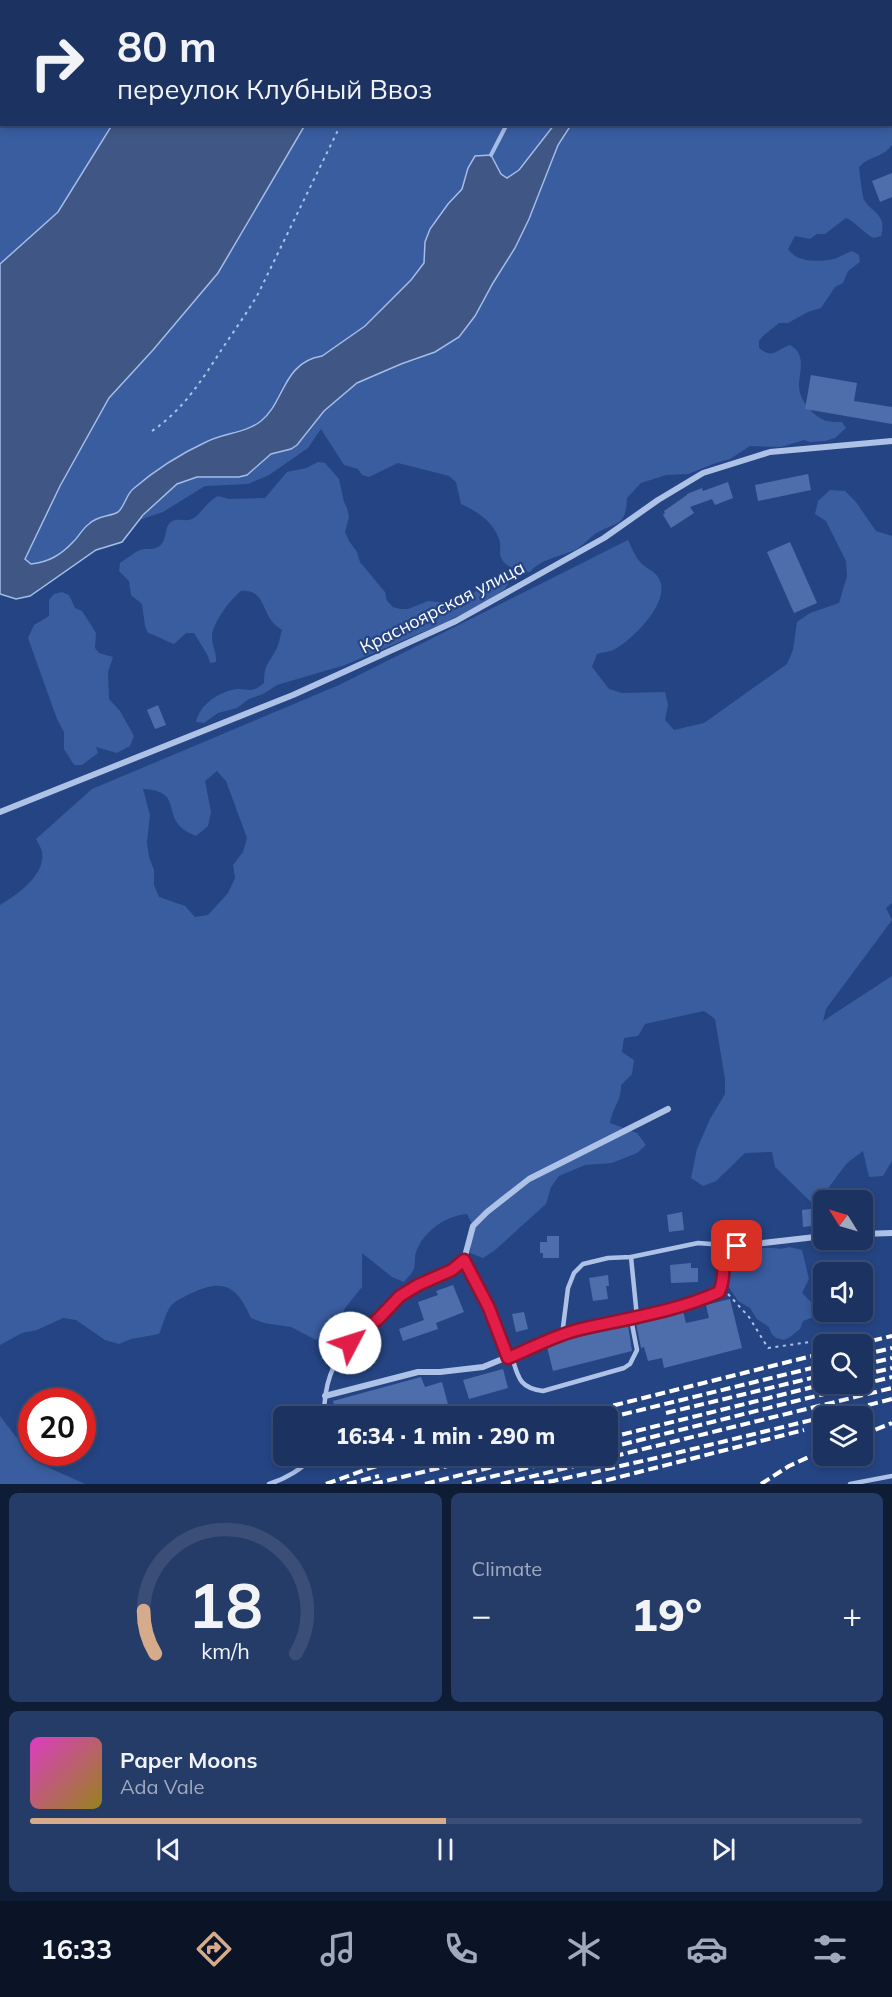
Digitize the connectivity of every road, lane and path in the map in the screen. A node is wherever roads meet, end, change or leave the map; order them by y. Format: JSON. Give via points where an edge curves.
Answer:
{"nodes":[{"id":1,"x":340,"y":126,"type":"edge"},
{"id":2,"x":152,"y":431,"type":"dead end"},
{"id":3,"x":892,"y":441,"type":"edge"},
{"id":4,"x":0,"y":812,"type":"edge"},
{"id":5,"x":668,"y":1109,"type":"dead end"},
{"id":6,"x":892,"y":1233,"type":"edge"},
{"id":7,"x":873,"y":1234,"type":"edge"},
{"id":8,"x":813,"y":1237,"type":"edge"},
{"id":9,"x":737,"y":1246,"type":"junction"},
{"id":10,"x":630,"y":1257,"type":"junction"},
{"id":11,"x":464,"y":1260,"type":"junction"},
{"id":12,"x":719,"y":1292,"type":"junction"},
{"id":13,"x":634,"y":1318,"type":"junction"},
{"id":14,"x":561,"y":1335,"type":"junction"},
{"id":15,"x":810,"y":1342,"type":"dead end"},
{"id":16,"x":510,"y":1358,"type":"junction"},
{"id":17,"x":325,"y":1396,"type":"junction"},
{"id":18,"x":324,"y":1406,"type":"edge"},
{"id":19,"x":303,"y":1466,"type":"edge"},
{"id":20,"x":892,"y":1476,"type":"edge"},
{"id":21,"x":269,"y":1484,"type":"edge"},
{"id":22,"x":851,"y":1484,"type":"edge"}],
"edges":[{"from":1,"to":2,"type":"path","via":[[244,317],[201,382],[169,419]]},
{"from":3,"to":4,"type":"street","name":"Красноярская улица","via":[[770,452],[703,473],[604,538],[456,621],[293,695]]},
{"from":5,"to":11,"type":"street","via":[[530,1179],[473,1226]]},
{"from":6,"to":7,"type":"street"},
{"from":8,"to":9,"type":"street"},
{"from":9,"to":10,"type":"lane","via":[[698,1243]]},
{"from":9,"to":12,"type":"street","via":[[724,1260]]},
{"from":10,"to":13,"type":"lane"},
{"from":10,"to":14,"type":"lane","via":[[583,1264],[574,1273]]},
{"from":11,"to":16,"type":"street"},
{"from":11,"to":17,"type":"lane","via":[[400,1296],[350,1343],[333,1364]]},
{"from":12,"to":13,"type":"street"},
{"from":12,"to":15,"type":"path","via":[[730,1294],[768,1348]]},
{"from":13,"to":14,"type":"street"},
{"from":13,"to":16,"type":"lane","via":[[637,1350],[624,1368],[543,1391],[525,1387]]},
{"from":14,"to":16,"type":"street"},
{"from":16,"to":17,"type":"street","via":[[483,1367],[418,1372]]},
{"from":17,"to":18,"type":"lane"},
{"from":19,"to":21,"type":"lane"},
{"from":20,"to":22,"type":"lane"}]}
